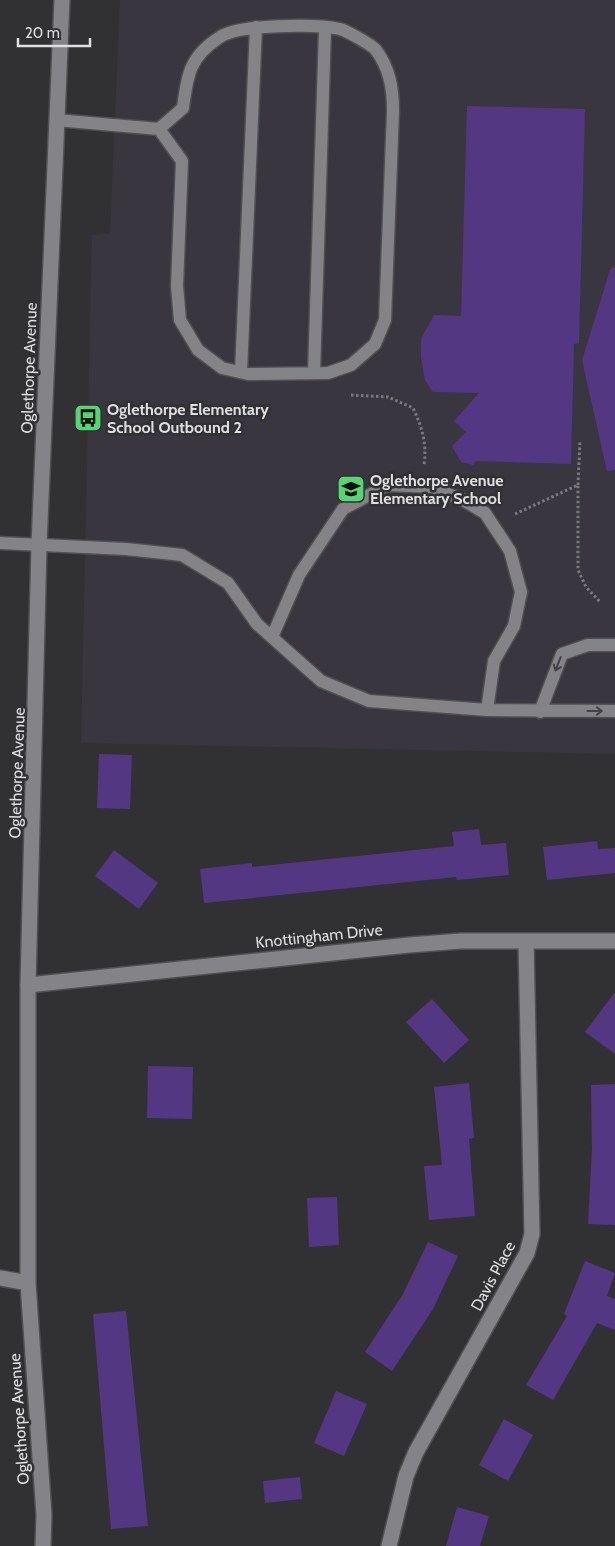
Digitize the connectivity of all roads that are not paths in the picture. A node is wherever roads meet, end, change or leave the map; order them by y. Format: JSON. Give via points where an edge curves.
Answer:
{"nodes":[{"id":1,"x":62,"y":0,"type":"edge"},
{"id":2,"x":256,"y":27,"type":"junction"},
{"id":3,"x":326,"y":29,"type":"junction"},
{"id":4,"x":56,"y":120,"type":"junction"},
{"id":5,"x":159,"y":130,"type":"junction"},
{"id":6,"x":241,"y":372,"type":"junction"},
{"id":7,"x":314,"y":373,"type":"junction"},
{"id":8,"x":0,"y":543,"type":"edge"},
{"id":9,"x":39,"y":546,"type":"junction"},
{"id":10,"x":272,"y":637,"type":"junction"},
{"id":11,"x":615,"y":645,"type":"edge"},
{"id":12,"x":487,"y":710,"type":"junction"},
{"id":13,"x":615,"y":711,"type":"edge"},
{"id":14,"x":540,"y":712,"type":"junction"},
{"id":15,"x":526,"y":941,"type":"junction"},
{"id":16,"x":615,"y":941,"type":"edge"},
{"id":17,"x":28,"y":985,"type":"junction"},
{"id":18,"x":0,"y":1278,"type":"edge"},
{"id":19,"x":28,"y":1283,"type":"junction"},
{"id":20,"x":43,"y":1546,"type":"edge"},
{"id":21,"x":389,"y":1546,"type":"edge"}],
"edges":[{"from":1,"to":4,"type":"main road","name":"Oglethorpe Avenue"},
{"from":2,"to":3,"type":"lane"},
{"from":2,"to":5,"type":"lane","via":[[244,27],[220,36],[198,56],[187,76],[183,108]]},
{"from":2,"to":6,"type":"lane"},
{"from":3,"to":7,"type":"lane"},
{"from":3,"to":7,"type":"lane","via":[[341,29],[375,48],[388,70],[393,90],[393,111],[385,320],[375,344],[351,365],[328,373]]},
{"from":4,"to":5,"type":"lane"},
{"from":4,"to":9,"type":"main road","name":"Oglethorpe Avenue"},
{"from":5,"to":6,"type":"lane","via":[[182,161],[177,286],[180,320],[198,350],[222,368]]},
{"from":6,"to":7,"type":"lane"},
{"from":8,"to":9,"type":"lane"},
{"from":9,"to":10,"type":"lane","via":[[182,555],[228,583],[257,624]]},
{"from":9,"to":17,"type":"main road","name":"Oglethorpe Avenue"},
{"from":10,"to":12,"type":"lane","via":[[321,681],[369,701]]},
{"from":10,"to":12,"type":"lane","via":[[299,575],[342,509],[388,484],[432,487],[485,513],[510,551],[521,592],[514,626],[494,661]]},
{"from":11,"to":14,"type":"lane","one_way":true,"via":[[588,645],[562,654]]},
{"from":12,"to":14,"type":"lane"},
{"from":14,"to":13,"type":"lane","one_way":true},
{"from":15,"to":16,"type":"main road","name":"Knottingham Drive"},
{"from":15,"to":17,"type":"main road","name":"Knottingham Drive","via":[[409,945]]},
{"from":15,"to":21,"type":"main road","name":"Davis Place","via":[[532,1234],[527,1253],[416,1452],[406,1476]]},
{"from":17,"to":19,"type":"main road","name":"Oglethorpe Avenue"},
{"from":18,"to":19,"type":"main road"},
{"from":19,"to":20,"type":"main road","name":"Oglethorpe Avenue","via":[[44,1516]]}]}
